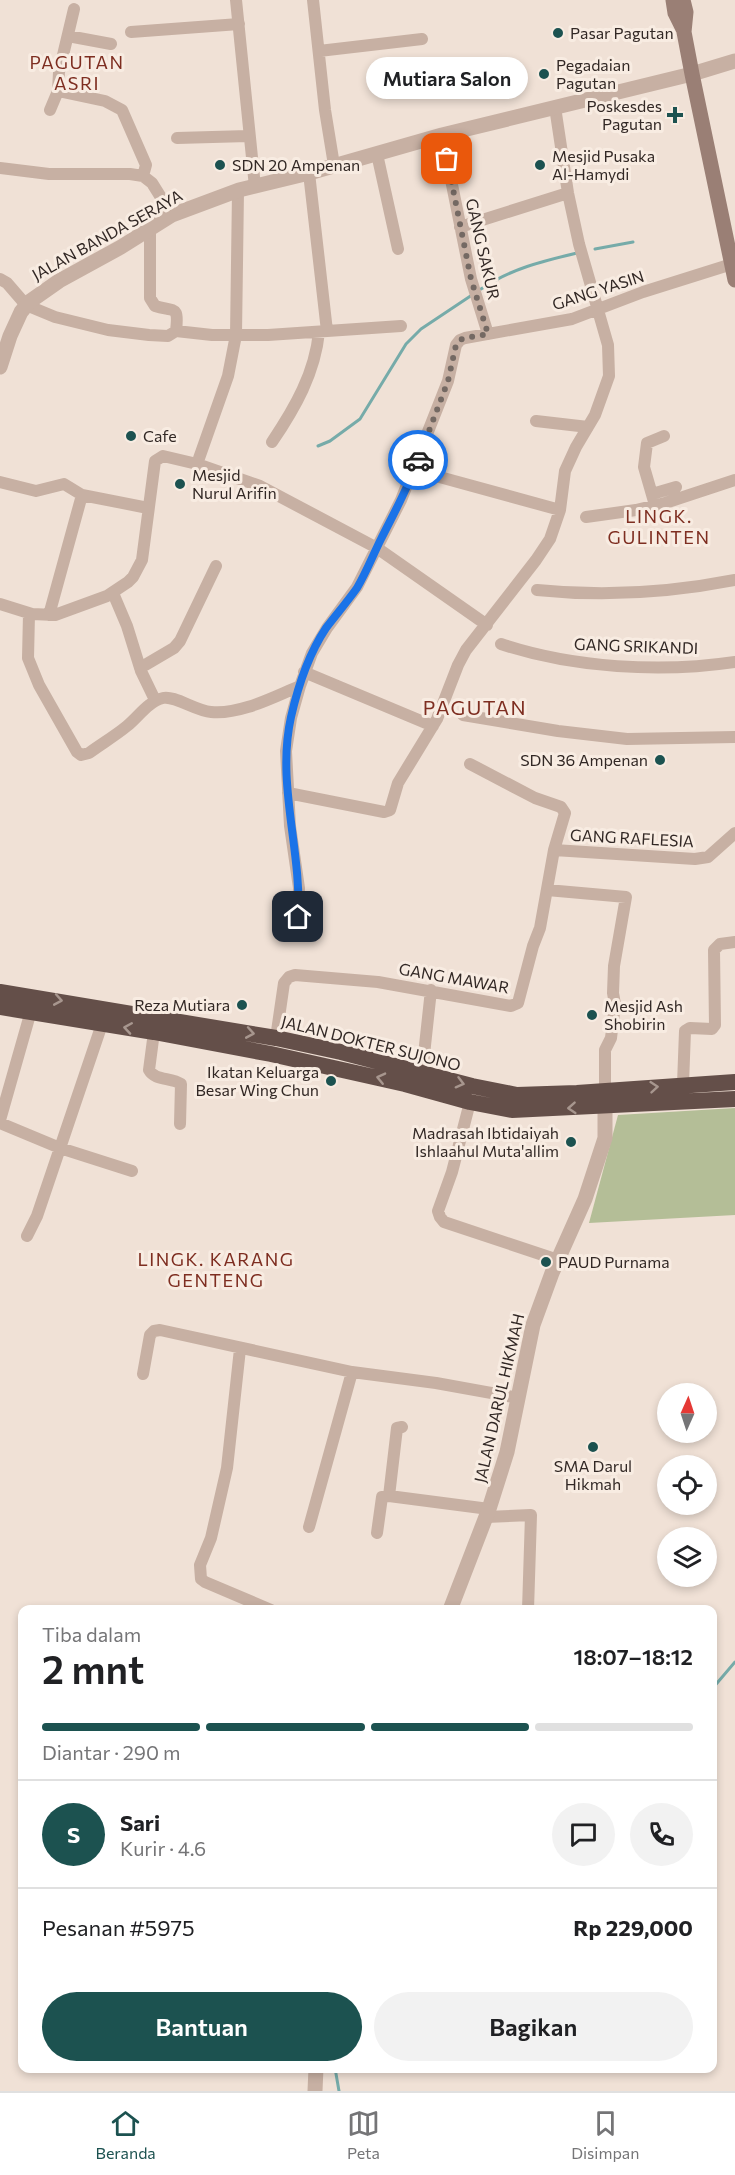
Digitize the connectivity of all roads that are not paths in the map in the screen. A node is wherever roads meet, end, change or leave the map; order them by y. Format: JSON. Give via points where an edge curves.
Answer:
{"nodes":[{"id":1,"x":236,"y":0,"type":"edge"},
{"id":2,"x":313,"y":0,"type":"edge"},
{"id":3,"x":673,"y":0,"type":"edge"},
{"id":4,"x":683,"y":0,"type":"edge"},
{"id":5,"x":74,"y":9,"type":"dead end"},
{"id":6,"x":239,"y":24,"type":"junction"},
{"id":7,"x":131,"y":32,"type":"dead end"},
{"id":8,"x":684,"y":32,"type":"junction"},
{"id":9,"x":68,"y":36,"type":"junction"},
{"id":10,"x":422,"y":39,"type":"dead end"},
{"id":11,"x":111,"y":44,"type":"dead end"},
{"id":12,"x":319,"y":51,"type":"junction"},
{"id":13,"x":735,"y":61,"type":"edge"},
{"id":14,"x":692,"y":74,"type":"junction"},
{"id":15,"x":58,"y":91,"type":"junction"},
{"id":16,"x":555,"y":107,"type":"junction"},
{"id":17,"x":50,"y":110,"type":"dead end"},
{"id":18,"x":442,"y":135,"type":"junction"},
{"id":19,"x":248,"y":136,"type":"junction"},
{"id":20,"x":177,"y":138,"type":"dead end"},
{"id":21,"x":376,"y":154,"type":"junction"},
{"id":22,"x":334,"y":165,"type":"junction"},
{"id":23,"x":0,"y":168,"type":"edge"},
{"id":24,"x":309,"y":173,"type":"junction"},
{"id":25,"x":144,"y":176,"type":"junction"},
{"id":26,"x":255,"y":187,"type":"junction"},
{"id":27,"x":238,"y":191,"type":"junction"},
{"id":28,"x":568,"y":193,"type":"junction"},
{"id":29,"x":172,"y":215,"type":"junction"},
{"id":30,"x":460,"y":227,"type":"junction"},
{"id":31,"x":150,"y":230,"type":"junction"},
{"id":32,"x":731,"y":238,"type":"edge"},
{"id":33,"x":398,"y":249,"type":"dead end"},
{"id":34,"x":732,"y":264,"type":"junction"},
{"id":35,"x":0,"y":279,"type":"edge"},
{"id":36,"x":735,"y":280,"type":"edge"},
{"id":37,"x":26,"y":305,"type":"junction"},
{"id":38,"x":597,"y":310,"type":"junction"},
{"id":39,"x":401,"y":326,"type":"dead end"},
{"id":40,"x":176,"y":331,"type":"junction"},
{"id":41,"x":323,"y":331,"type":"junction"},
{"id":42,"x":488,"y":334,"type":"junction"},
{"id":43,"x":236,"y":335,"type":"junction"},
{"id":44,"x":0,"y":367,"type":"edge"},
{"id":45,"x":536,"y":421,"type":"dead end"},
{"id":46,"x":588,"y":427,"type":"junction"},
{"id":47,"x":664,"y":436,"type":"dead end"},
{"id":48,"x":272,"y":442,"type":"dead end"},
{"id":49,"x":196,"y":464,"type":"junction"},
{"id":50,"x":414,"y":470,"type":"junction"},
{"id":51,"x":735,"y":480,"type":"edge"},
{"id":52,"x":0,"y":482,"type":"edge"},
{"id":53,"x":675,"y":487,"type":"dead end"},
{"id":54,"x":81,"y":495,"type":"junction"},
{"id":55,"x":653,"y":500,"type":"junction"},
{"id":56,"x":148,"y":508,"type":"junction"},
{"id":57,"x":560,"y":510,"type":"junction"},
{"id":58,"x":586,"y":517,"type":"dead end"},
{"id":59,"x":377,"y":548,"type":"junction"},
{"id":60,"x":216,"y":566,"type":"dead end"},
{"id":61,"x":735,"y":580,"type":"edge"},
{"id":62,"x":537,"y":590,"type":"dead end"},
{"id":63,"x":113,"y":593,"type":"junction"},
{"id":64,"x":0,"y":604,"type":"edge"},
{"id":65,"x":29,"y":614,"type":"junction"},
{"id":66,"x":49,"y":615,"type":"junction"},
{"id":67,"x":487,"y":625,"type":"junction"},
{"id":68,"x":501,"y":644,"type":"dead end"},
{"id":69,"x":735,"y":662,"type":"edge"},
{"id":70,"x":140,"y":668,"type":"junction"},
{"id":71,"x":304,"y":672,"type":"junction"},
{"id":72,"x":300,"y":686,"type":"junction"},
{"id":73,"x":155,"y":700,"type":"junction"},
{"id":74,"x":463,"y":715,"type":"dead end"},
{"id":75,"x":433,"y":726,"type":"junction"},
{"id":76,"x":735,"y":737,"type":"edge"},
{"id":77,"x":470,"y":764,"type":"dead end"},
{"id":78,"x":288,"y":793,"type":"junction"},
{"id":79,"x":735,"y":833,"type":"edge"},
{"id":80,"x":554,"y":850,"type":"junction"},
{"id":81,"x":547,"y":891,"type":"junction"},
{"id":82,"x":298,"y":917,"type":"dead end"},
{"id":83,"x":735,"y":942,"type":"edge"},
{"id":84,"x":431,"y":990,"type":"junction"},
{"id":85,"x":0,"y":992,"type":"edge"},
{"id":86,"x":0,"y":1007,"type":"edge"},
{"id":87,"x":31,"y":1011,"type":"junction"},
{"id":88,"x":102,"y":1024,"type":"junction"},
{"id":89,"x":177,"y":1028,"type":"junction"},
{"id":90,"x":154,"y":1032,"type":"junction"},
{"id":91,"x":276,"y":1038,"type":"junction"},
{"id":92,"x":422,"y":1073,"type":"junction"},
{"id":93,"x":735,"y":1082,"type":"edge"},
{"id":94,"x":683,"y":1084,"type":"junction"},
{"id":95,"x":605,"y":1098,"type":"junction"},
{"id":96,"x":735,"y":1099,"type":"edge"},
{"id":97,"x":470,"y":1102,"type":"junction"},
{"id":98,"x":0,"y":1122,"type":"edge"},
{"id":99,"x":180,"y":1124,"type":"dead end"},
{"id":100,"x":60,"y":1148,"type":"junction"},
{"id":101,"x":132,"y":1171,"type":"dead end"},
{"id":102,"x":27,"y":1236,"type":"dead end"},
{"id":103,"x":558,"y":1260,"type":"junction"},
{"id":104,"x":240,"y":1349,"type":"junction"},
{"id":105,"x":352,"y":1372,"type":"junction"},
{"id":106,"x":143,"y":1374,"type":"dead end"},
{"id":107,"x":519,"y":1398,"type":"junction"},
{"id":108,"x":402,"y":1427,"type":"dead end"},
{"id":109,"x":389,"y":1496,"type":"junction"},
{"id":110,"x":487,"y":1513,"type":"junction"},
{"id":111,"x":309,"y":1527,"type":"dead end"},
{"id":112,"x":377,"y":1533,"type":"dead end"},
{"id":113,"x":259,"y":1605,"type":"edge"},
{"id":114,"x":452,"y":1605,"type":"edge"},
{"id":115,"x":528,"y":1605,"type":"edge"},
{"id":116,"x":316,"y":2073,"type":"edge"},
{"id":117,"x":315,"y":2091,"type":"edge"}],
"edges":[{"from":1,"to":6,"type":"street"},
{"from":2,"to":12,"type":"street"},
{"from":3,"to":8,"type":"main road"},
{"from":4,"to":8,"type":"main road"},
{"from":5,"to":9,"type":"street"},
{"from":6,"to":7,"type":"street"},
{"from":6,"to":19,"type":"street"},
{"from":8,"to":14,"type":"main road"},
{"from":9,"to":11,"type":"street"},
{"from":9,"to":15,"type":"street"},
{"from":10,"to":12,"type":"street"},
{"from":12,"to":22,"type":"street"},
{"from":13,"to":14,"type":"street","name":"JALAN BANDA SERAYA"},
{"from":14,"to":16,"type":"street","name":"JALAN BANDA SERAYA"},
{"from":14,"to":32,"type":"main road","via":[[708,159]]},
{"from":15,"to":17,"type":"street"},
{"from":15,"to":25,"type":"street","via":[[105,101],[122,110],[146,165]]},
{"from":16,"to":18,"type":"street","name":"JALAN BANDA SERAYA"},
{"from":16,"to":28,"type":"street"},
{"from":18,"to":21,"type":"street","name":"JALAN BANDA SERAYA"},
{"from":18,"to":30,"type":"street","name":"GANG SAKUR"},
{"from":19,"to":20,"type":"street"},
{"from":19,"to":26,"type":"street"},
{"from":21,"to":22,"type":"street","name":"JALAN BANDA SERAYA"},
{"from":21,"to":33,"type":"street"},
{"from":22,"to":24,"type":"street","name":"JALAN BANDA SERAYA"},
{"from":23,"to":25,"type":"street","via":[[49,174]]},
{"from":24,"to":26,"type":"street","name":"JALAN BANDA SERAYA"},
{"from":24,"to":41,"type":"street"},
{"from":25,"to":29,"type":"street"},
{"from":26,"to":27,"type":"street","name":"JALAN BANDA SERAYA"},
{"from":27,"to":29,"type":"street","name":"JALAN BANDA SERAYA"},
{"from":27,"to":43,"type":"street"},
{"from":28,"to":30,"type":"street"},
{"from":28,"to":38,"type":"street"},
{"from":29,"to":31,"type":"street","name":"JALAN BANDA SERAYA"},
{"from":30,"to":42,"type":"street","name":"GANG SAKUR"},
{"from":31,"to":37,"type":"street","name":"JALAN BANDA SERAYA","via":[[59,281]]},
{"from":31,"to":40,"type":"street","via":[[150,298],[155,306],[177,312]]},
{"from":32,"to":34,"type":"main road"},
{"from":34,"to":36,"type":"main road"},
{"from":34,"to":38,"type":"street","name":"GANG YASIN"},
{"from":35,"to":37,"type":"street"},
{"from":37,"to":40,"type":"street","via":[[55,317],[108,330],[165,336]]},
{"from":37,"to":44,"type":"street","name":"JALAN BANDA SERAYA"},
{"from":38,"to":42,"type":"street","name":"GANG YASIN","via":[[572,319]]},
{"from":38,"to":46,"type":"street","via":[[608,345],[610,368]]},
{"from":39,"to":41,"type":"street"},
{"from":40,"to":43,"type":"street"},
{"from":41,"to":43,"type":"street"},
{"from":41,"to":48,"type":"street","via":[[303,390]]},
{"from":42,"to":50,"type":"street","name":"GANG YASIN","via":[[460,340],[456,345],[448,381]]},
{"from":43,"to":49,"type":"street","via":[[228,376]]},
{"from":45,"to":46,"type":"street"},
{"from":46,"to":57,"type":"street","via":[[565,471]]},
{"from":47,"to":55,"type":"street","via":[[647,443],[644,467]]},
{"from":49,"to":56,"type":"street","via":[[162,456],[155,461]]},
{"from":49,"to":59,"type":"street","via":[[260,486]]},
{"from":50,"to":57,"type":"street"},
{"from":50,"to":59,"type":"street"},
{"from":51,"to":55,"type":"street"},
{"from":52,"to":54,"type":"street","via":[[36,491],[62,484]]},
{"from":53,"to":55,"type":"street"},
{"from":54,"to":56,"type":"street"},
{"from":54,"to":66,"type":"street"},
{"from":55,"to":58,"type":"street"},
{"from":56,"to":63,"type":"street","via":[[138,568],[134,577]]},
{"from":57,"to":67,"type":"street","via":[[544,549]]},
{"from":59,"to":67,"type":"street"},
{"from":59,"to":71,"type":"street","via":[[357,587],[320,638]]},
{"from":60,"to":70,"type":"street","via":[[180,641]]},
{"from":61,"to":62,"type":"street","via":[[633,594],[583,595]]},
{"from":63,"to":66,"type":"street","via":[[76,609]]},
{"from":63,"to":70,"type":"street"},
{"from":64,"to":65,"type":"street"},
{"from":65,"to":66,"type":"street"},
{"from":65,"to":73,"type":"street","via":[[28,658],[78,754],[89,753]]},
{"from":67,"to":75,"type":"street","via":[[466,650]]},
{"from":68,"to":69,"type":"street","name":"GANG SRIKANDI","via":[[559,660],[598,665]]},
{"from":70,"to":73,"type":"street"},
{"from":71,"to":72,"type":"street"},
{"from":71,"to":75,"type":"street"},
{"from":72,"to":73,"type":"street","via":[[258,703],[220,712],[195,709],[174,698]]},
{"from":72,"to":78,"type":"street","via":[[286,751]]},
{"from":74,"to":76,"type":"street","via":[[627,739]]},
{"from":75,"to":78,"type":"street","via":[[398,783],[387,812]]},
{"from":77,"to":80,"type":"street","name":"GANG MAWAR","via":[[561,807],[565,814]]},
{"from":78,"to":82,"type":"street","via":[[299,888]]},
{"from":79,"to":80,"type":"street","name":"GANG RAFLESIA","via":[[708,856],[695,859]]},
{"from":80,"to":81,"type":"street","name":"GANG MAWAR"},
{"from":81,"to":84,"type":"street","name":"GANG MAWAR","via":[[517,1004]]},
{"from":81,"to":95,"type":"street","via":[[626,897],[614,966],[611,1038],[605,1050]]},
{"from":83,"to":94,"type":"street","via":[[719,945],[713,952],[716,1024],[712,1029],[686,1030]]},
{"from":84,"to":91,"type":"street","name":"GANG MAWAR","via":[[292,975],[284,982]]},
{"from":84,"to":92,"type":"street"},
{"from":85,"to":89,"type":"highway","name":"JALAN DOKTER SUJONO","one_way":true},
{"from":86,"to":87,"type":"highway"},
{"from":87,"to":88,"type":"highway"},
{"from":87,"to":98,"type":"street"},
{"from":90,"to":88,"type":"highway","one_way":true},
{"from":88,"to":100,"type":"street"},
{"from":89,"to":90,"type":"highway"},
{"from":89,"to":91,"type":"highway","name":"JALAN DOKTER SUJONO","one_way":true},
{"from":97,"to":89,"type":"highway","one_way":true},
{"from":90,"to":99,"type":"street","via":[[149,1070],[153,1076],[181,1084]]},
{"from":91,"to":92,"type":"highway","name":"JALAN DOKTER SUJONO"},
{"from":92,"to":95,"type":"highway","name":"JALAN DOKTER SUJONO","one_way":true,"via":[[517,1095]]},
{"from":93,"to":94,"type":"highway","name":"JALAN DOKTER SUJONO"},
{"from":95,"to":94,"type":"highway","name":"JALAN DOKTER SUJONO","one_way":true},
{"from":95,"to":96,"type":"highway"},
{"from":95,"to":97,"type":"highway","one_way":true,"via":[[512,1110]]},
{"from":95,"to":103,"type":"street","name":"JALAN DARUL HIKMAH","via":[[605,1138],[585,1199]]},
{"from":97,"to":103,"type":"street","via":[[438,1211],[440,1217],[444,1222]]},
{"from":98,"to":100,"type":"street"},
{"from":100,"to":101,"type":"street"},
{"from":100,"to":102,"type":"street"},
{"from":103,"to":107,"type":"street","name":"JALAN DARUL HIKMAH","via":[[533,1325]]},
{"from":104,"to":105,"type":"street"},
{"from":104,"to":106,"type":"street","via":[[156,1330],[150,1335]]},
{"from":104,"to":113,"type":"street","via":[[227,1468],[200,1574],[205,1582]]},
{"from":105,"to":107,"type":"street"},
{"from":105,"to":111,"type":"street"},
{"from":107,"to":110,"type":"street","name":"JALAN DARUL HIKMAH"},
{"from":108,"to":109,"type":"street","via":[[397,1428]]},
{"from":109,"to":110,"type":"street"},
{"from":109,"to":112,"type":"street","via":[[382,1498]]},
{"from":110,"to":114,"type":"street","name":"JALAN DARUL HIKMAH"},
{"from":110,"to":115,"type":"street","via":[[531,1515]]},
{"from":116,"to":117,"type":"street"}]}
